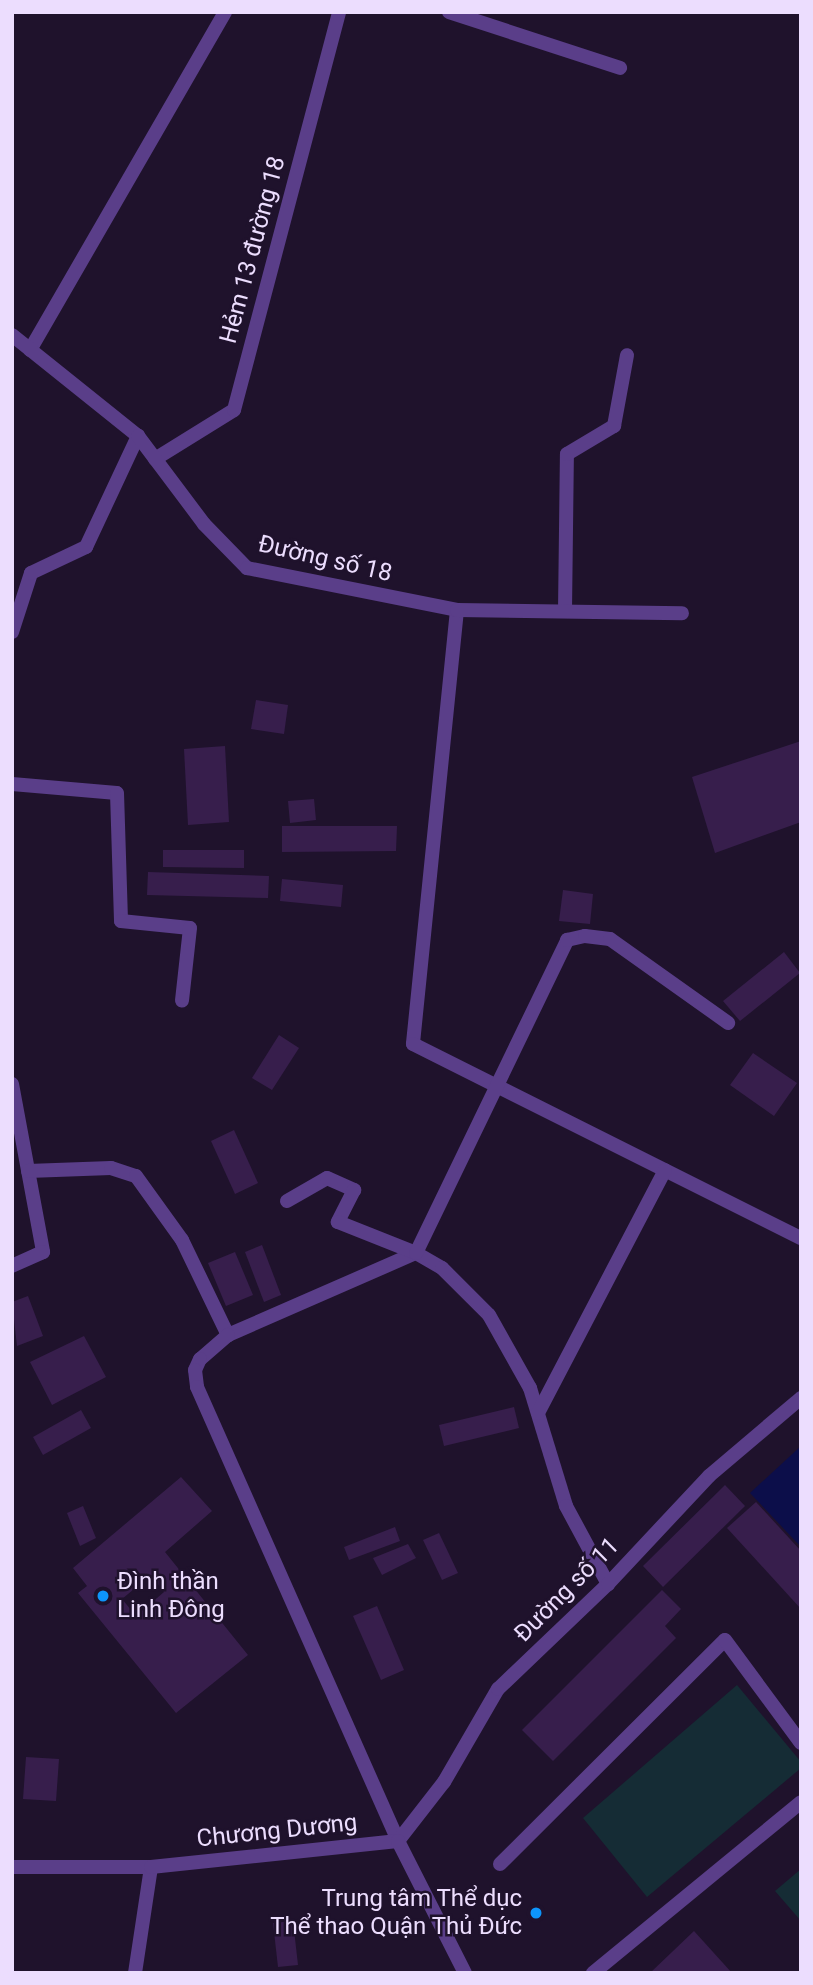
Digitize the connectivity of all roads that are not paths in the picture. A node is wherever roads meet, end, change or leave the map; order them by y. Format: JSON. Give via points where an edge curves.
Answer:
{"nodes":[{"id":1,"x":225,"y":12,"type":"edge"},
{"id":2,"x":339,"y":12,"type":"edge"},
{"id":3,"x":449,"y":12,"type":"edge"},
{"id":4,"x":620,"y":68,"type":"dead end"},
{"id":5,"x":12,"y":335,"type":"edge"},
{"id":6,"x":30,"y":350,"type":"junction"},
{"id":7,"x":627,"y":355,"type":"dead end"},
{"id":8,"x":138,"y":436,"type":"junction"},
{"id":9,"x":155,"y":459,"type":"junction"},
{"id":10,"x":457,"y":610,"type":"junction"},
{"id":11,"x":565,"y":611,"type":"junction"},
{"id":12,"x":682,"y":613,"type":"dead end"},
{"id":13,"x":12,"y":632,"type":"edge"},
{"id":14,"x":12,"y":784,"type":"edge"},
{"id":15,"x":182,"y":1001,"type":"dead end"},
{"id":16,"x":728,"y":1023,"type":"dead end"},
{"id":17,"x":12,"y":1084,"type":"edge"},
{"id":18,"x":494,"y":1087,"type":"junction"},
{"id":19,"x":665,"y":1170,"type":"junction"},
{"id":20,"x":28,"y":1171,"type":"junction"},
{"id":21,"x":286,"y":1200,"type":"dead end"},
{"id":22,"x":801,"y":1238,"type":"edge"},
{"id":23,"x":416,"y":1253,"type":"junction"},
{"id":24,"x":12,"y":1265,"type":"edge"},
{"id":25,"x":228,"y":1335,"type":"junction"},
{"id":26,"x":801,"y":1398,"type":"edge"},
{"id":27,"x":538,"y":1413,"type":"junction"},
{"id":28,"x":608,"y":1584,"type":"junction"},
{"id":29,"x":801,"y":1743,"type":"edge"},
{"id":30,"x":801,"y":1802,"type":"edge"},
{"id":31,"x":398,"y":1841,"type":"junction"},
{"id":32,"x":500,"y":1864,"type":"dead end"},
{"id":33,"x":12,"y":1867,"type":"edge"},
{"id":34,"x":150,"y":1867,"type":"junction"},
{"id":35,"x":135,"y":1973,"type":"edge"},
{"id":36,"x":465,"y":1973,"type":"edge"},
{"id":37,"x":593,"y":1973,"type":"edge"}],
"edges":[{"from":1,"to":6,"type":"street"},
{"from":2,"to":9,"type":"street","name":"Hẻm 13 đường 18","via":[[234,410]]},
{"from":3,"to":4,"type":"street"},
{"from":5,"to":6,"type":"street","name":"Đường số 18"},
{"from":6,"to":8,"type":"street","name":"Đường số 18"},
{"from":7,"to":11,"type":"street","via":[[614,426],[567,454]]},
{"from":8,"to":9,"type":"street","name":"Đường số 18"},
{"from":8,"to":13,"type":"street","via":[[86,547],[31,573]]},
{"from":9,"to":10,"type":"street","name":"Đường số 18","via":[[204,524],[247,568]]},
{"from":10,"to":11,"type":"street","name":"Đường số 18"},
{"from":10,"to":18,"type":"street","via":[[413,1044]]},
{"from":11,"to":12,"type":"street","name":"Đường số 18"},
{"from":14,"to":15,"type":"street","via":[[117,793],[121,921],[190,928]]},
{"from":16,"to":18,"type":"street","via":[[610,939],[585,936],[567,940]]},
{"from":17,"to":20,"type":"street"},
{"from":18,"to":19,"type":"street"},
{"from":18,"to":23,"type":"street"},
{"from":19,"to":22,"type":"street"},
{"from":19,"to":27,"type":"street"},
{"from":20,"to":24,"type":"street","via":[[43,1252]]},
{"from":20,"to":25,"type":"street","via":[[111,1168],[136,1176],[182,1240]]},
{"from":21,"to":23,"type":"street","via":[[327,1178],[354,1190],[338,1222]]},
{"from":23,"to":25,"type":"street"},
{"from":23,"to":27,"type":"street","via":[[442,1268],[489,1315],[530,1388]]},
{"from":25,"to":31,"type":"street","via":[[200,1359],[195,1370],[197,1387]]},
{"from":26,"to":28,"type":"street","name":"Đường số 11","via":[[709,1476]]},
{"from":27,"to":28,"type":"street","via":[[566,1506]]},
{"from":28,"to":31,"type":"street","name":"Đường số 11","via":[[498,1689],[444,1782]]},
{"from":29,"to":32,"type":"street","via":[[725,1640]]},
{"from":30,"to":37,"type":"street"},
{"from":31,"to":34,"type":"street","name":"Chương Dương"},
{"from":31,"to":36,"type":"street"},
{"from":33,"to":34,"type":"street","name":"Chương Dương"},
{"from":34,"to":35,"type":"street"}]}
